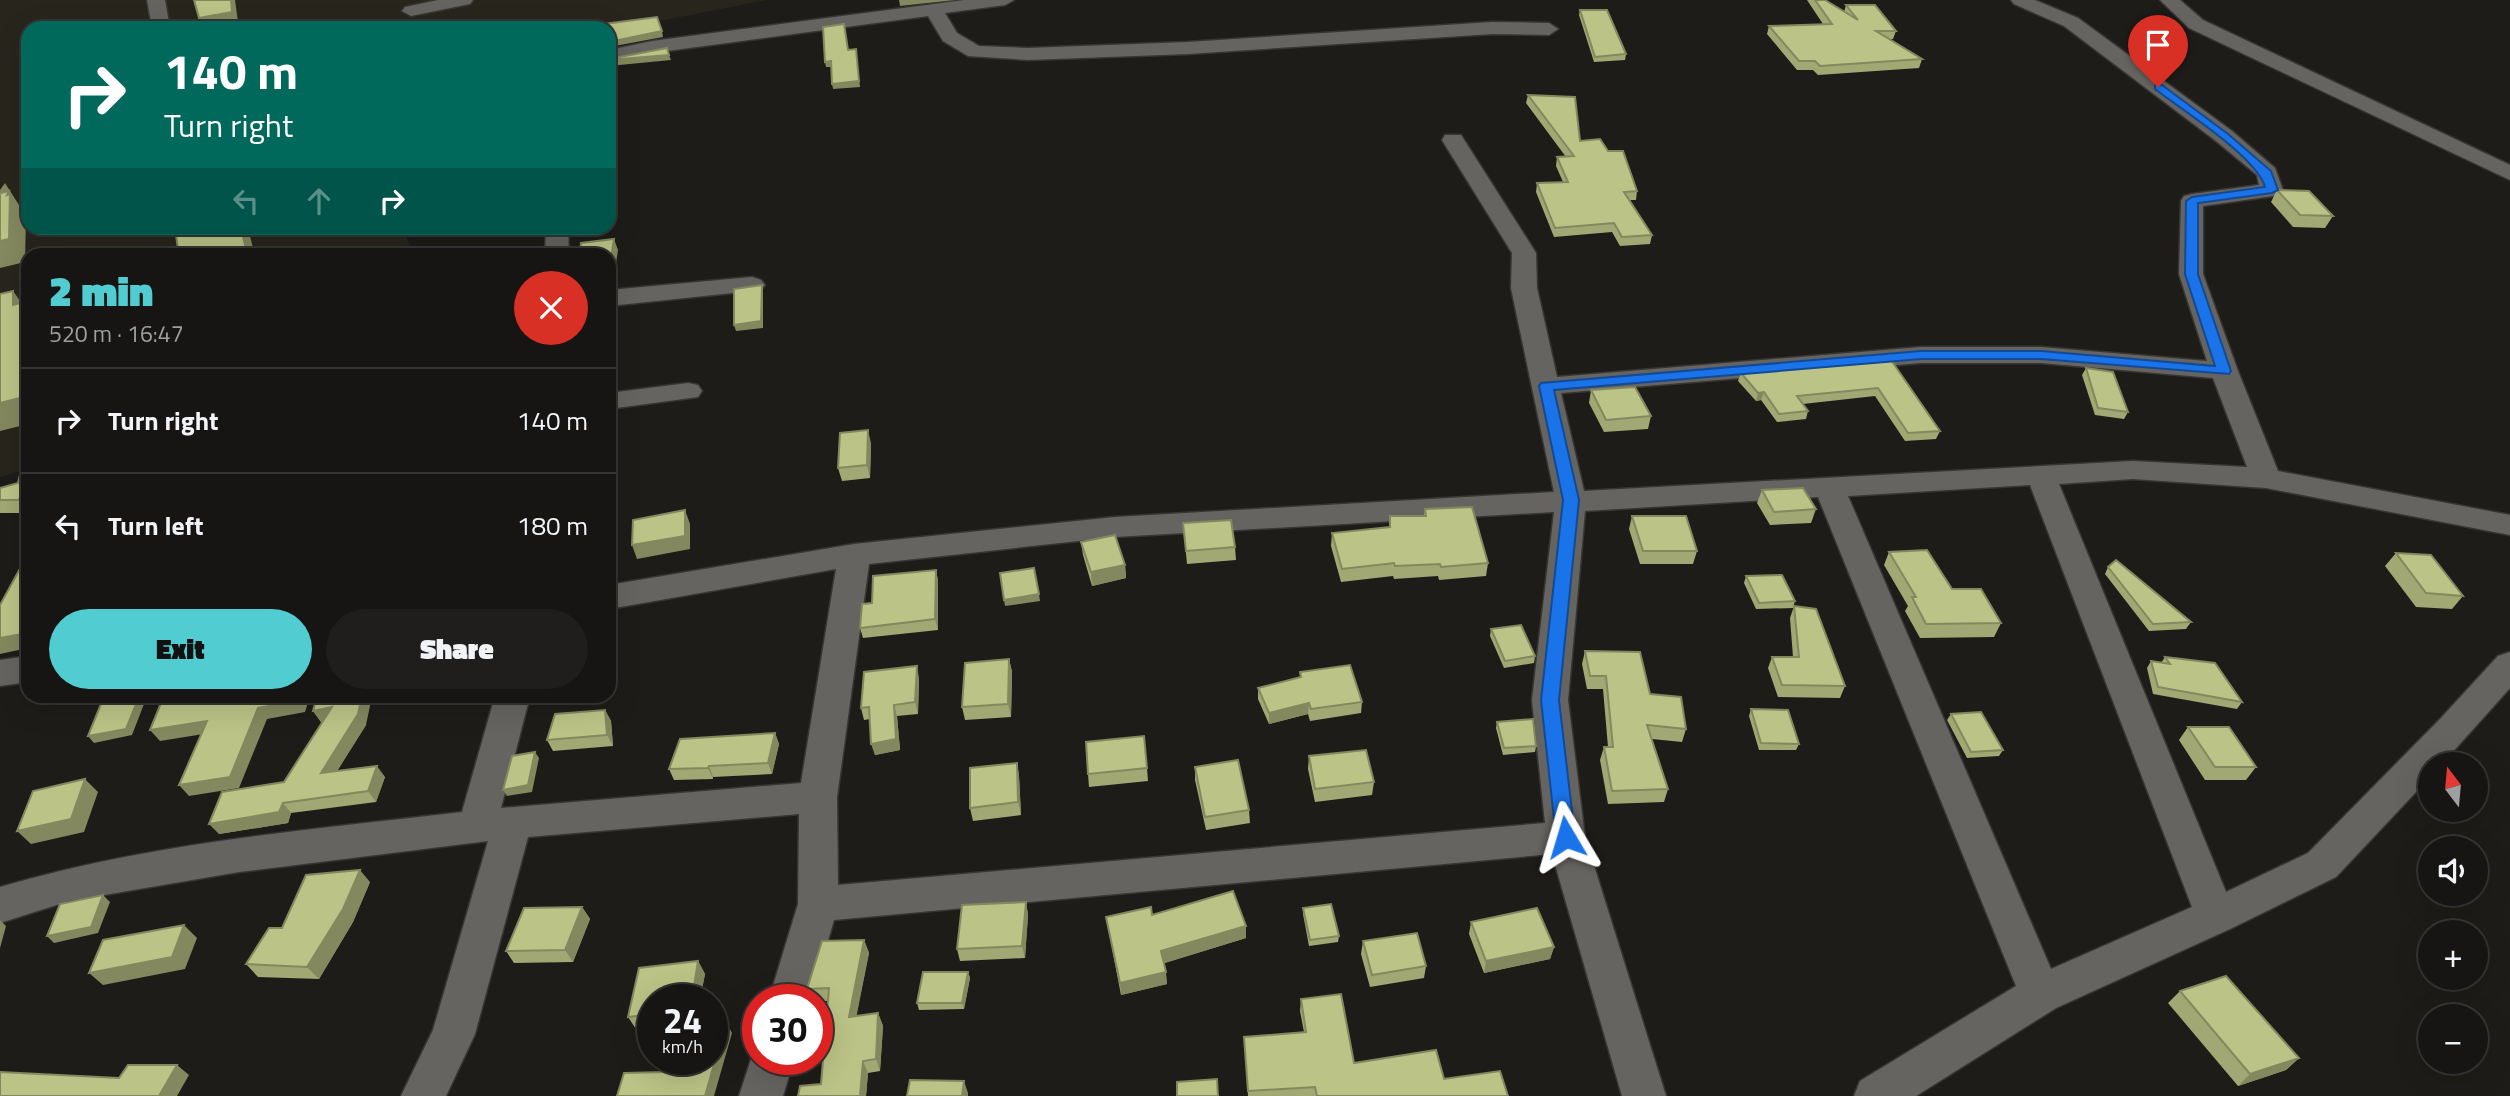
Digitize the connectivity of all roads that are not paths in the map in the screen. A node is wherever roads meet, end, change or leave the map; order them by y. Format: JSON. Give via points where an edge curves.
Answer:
{"nodes":[{"id":1,"x":156,"y":0,"type":"edge"},
{"id":2,"x":459,"y":0,"type":"edge"},
{"id":3,"x":1004,"y":0,"type":"edge"},
{"id":4,"x":2020,"y":0,"type":"edge"},
{"id":5,"x":2169,"y":0,"type":"edge"},
{"id":6,"x":933,"y":9,"type":"junction"},
{"id":7,"x":411,"y":11,"type":"dead end"},
{"id":8,"x":160,"y":21,"type":"edge"},
{"id":9,"x":1549,"y":29,"type":"dead end"},
{"id":10,"x":616,"y":55,"type":"edge"},
{"id":11,"x":1453,"y":140,"type":"dead end"},
{"id":12,"x":2510,"y":173,"type":"edge"},
{"id":13,"x":752,"y":285,"type":"edge"},
{"id":14,"x":616,"y":297,"type":"edge"},
{"id":15,"x":2224,"y":371,"type":"junction"},
{"id":16,"x":1546,"y":386,"type":"junction"},
{"id":17,"x":688,"y":391,"type":"dead end"},
{"id":18,"x":616,"y":400,"type":"edge"},
{"id":19,"x":2040,"y":474,"type":"junction"},
{"id":20,"x":2266,"y":478,"type":"junction"},
{"id":21,"x":1828,"y":485,"type":"junction"},
{"id":22,"x":1571,"y":500,"type":"junction"},
{"id":23,"x":2510,"y":524,"type":"edge"},
{"id":24,"x":854,"y":555,"type":"junction"},
{"id":25,"x":616,"y":596,"type":"edge"},
{"id":26,"x":2510,"y":665,"type":"edge"},
{"id":27,"x":21,"y":670,"type":"edge"},
{"id":28,"x":0,"y":673,"type":"edge"},
{"id":29,"x":512,"y":703,"type":"edge"},
{"id":30,"x":818,"y":797,"type":"junction"},
{"id":31,"x":495,"y":825,"type":"junction"},
{"id":32,"x":1566,"y":837,"type":"junction"},
{"id":33,"x":818,"y":904,"type":"junction"},
{"id":34,"x":0,"y":905,"type":"edge"},
{"id":35,"x":2216,"y":916,"type":"junction"},
{"id":36,"x":794,"y":984,"type":"edge"},
{"id":37,"x":2041,"y":994,"type":"junction"},
{"id":38,"x":767,"y":1075,"type":"edge"},
{"id":39,"x":423,"y":1096,"type":"edge"},
{"id":40,"x":761,"y":1096,"type":"edge"},
{"id":41,"x":1644,"y":1096,"type":"edge"},
{"id":42,"x":1875,"y":1096,"type":"edge"}],
"edges":[{"from":1,"to":8,"type":"street"},
{"from":2,"to":7,"type":"street"},
{"from":3,"to":6,"type":"street"},
{"from":4,"to":15,"type":"street","via":[[2071,22],[2267,173],[2272,190],[2192,201],[2191,274]]},
{"from":5,"to":12,"type":"street","via":[[2196,24]]},
{"from":6,"to":9,"type":"street","via":[[950,37],[975,52],[1028,54],[1492,28]]},
{"from":6,"to":10,"type":"street"},
{"from":11,"to":16,"type":"street","via":[[1524,253],[1524,288]]},
{"from":13,"to":14,"type":"street"},
{"from":15,"to":16,"type":"street","via":[[2041,355],[1921,355]]},
{"from":15,"to":20,"type":"street"},
{"from":16,"to":22,"type":"street"},
{"from":17,"to":18,"type":"street"},
{"from":19,"to":20,"type":"street","via":[[2133,470]]},
{"from":19,"to":21,"type":"street"},
{"from":19,"to":35,"type":"street"},
{"from":20,"to":23,"type":"street"},
{"from":21,"to":22,"type":"street"},
{"from":21,"to":37,"type":"street"},
{"from":22,"to":24,"type":"street","via":[[1115,527]]},
{"from":22,"to":32,"type":"street","via":[[1550,700]]},
{"from":24,"to":25,"type":"street"},
{"from":24,"to":30,"type":"street"},
{"from":26,"to":35,"type":"street","via":[[2322,864]]},
{"from":27,"to":28,"type":"street"},
{"from":29,"to":31,"type":"street"},
{"from":30,"to":31,"type":"street"},
{"from":30,"to":33,"type":"street"},
{"from":31,"to":34,"type":"street","via":[[239,855],[69,884]]},
{"from":31,"to":39,"type":"street","via":[[453,1034]]},
{"from":32,"to":33,"type":"street"},
{"from":32,"to":41,"type":"street"},
{"from":33,"to":36,"type":"street"},
{"from":35,"to":37,"type":"street"},
{"from":37,"to":42,"type":"street"},
{"from":38,"to":40,"type":"street"}]}
